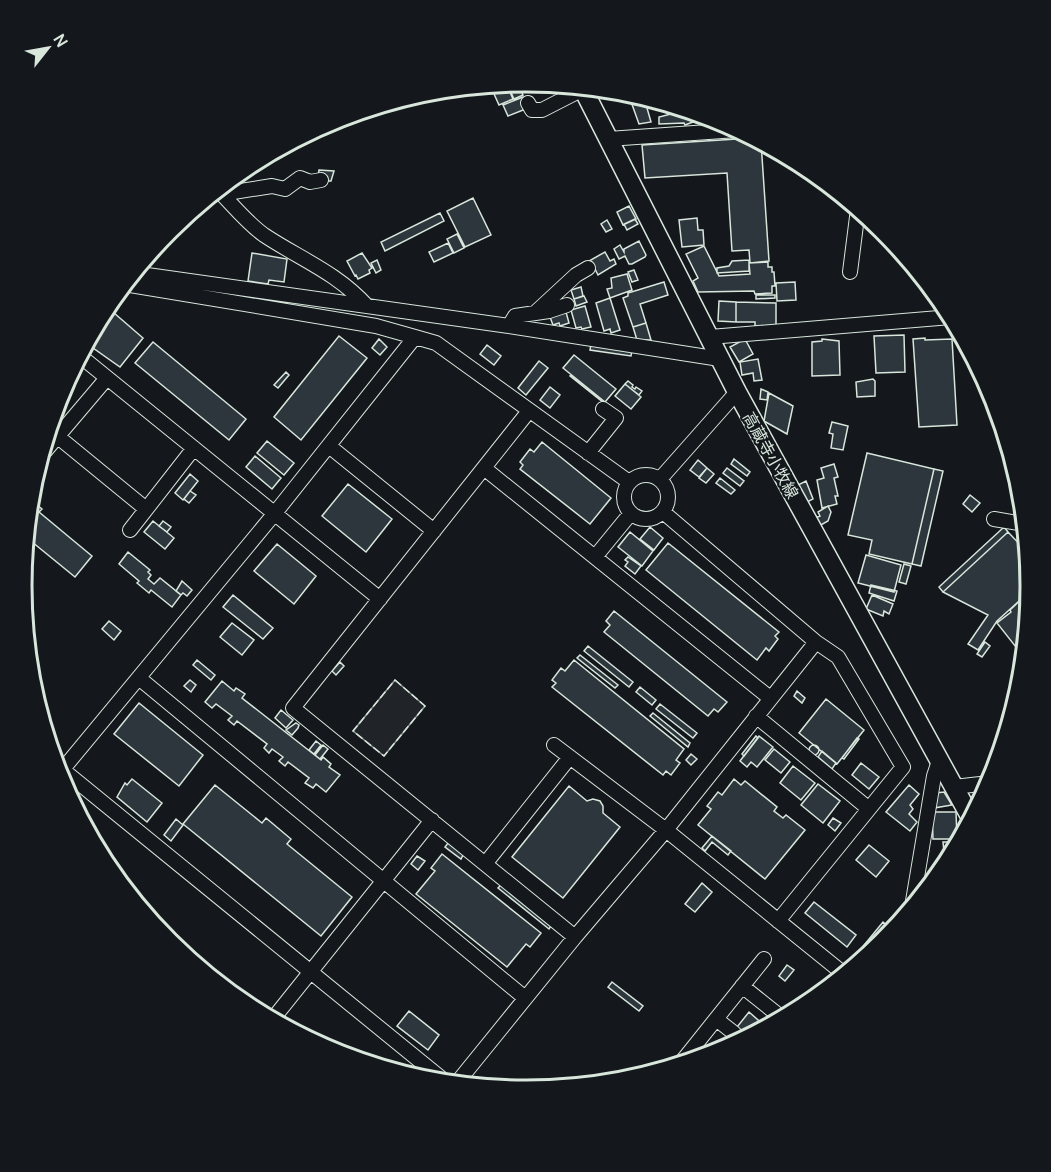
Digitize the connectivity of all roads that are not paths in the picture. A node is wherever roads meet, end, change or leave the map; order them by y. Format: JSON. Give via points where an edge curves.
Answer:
{"nodes":[{"id":1,"x":571,"y":94,"type":"edge"},
{"id":2,"x":587,"y":96,"type":"edge"},
{"id":3,"x":528,"y":103,"type":"dead end"},
{"id":4,"x":718,"y":131,"type":"edge"},
{"id":5,"x":608,"y":139,"type":"junction"},
{"id":6,"x":321,"y":180,"type":"dead end"},
{"id":7,"x":227,"y":192,"type":"edge"},
{"id":8,"x":224,"y":194,"type":"edge"},
{"id":9,"x":857,"y":220,"type":"edge"},
{"id":10,"x":588,"y":268,"type":"dead end"},
{"id":11,"x":850,"y":272,"type":"dead end"},
{"id":12,"x":143,"y":274,"type":"edge"},
{"id":13,"x":134,"y":286,"type":"edge"},
{"id":14,"x":567,"y":305,"type":"dead end"},
{"id":15,"x":367,"y":306,"type":"junction"},
{"id":16,"x":536,"y":312,"type":"junction"},
{"id":17,"x":940,"y":318,"type":"edge"},
{"id":18,"x":509,"y":326,"type":"junction"},
{"id":19,"x":415,"y":337,"type":"junction"},
{"id":20,"x":710,"y":337,"type":"junction"},
{"id":21,"x":720,"y":359,"type":"junction"},
{"id":22,"x":86,"y":361,"type":"edge"},
{"id":23,"x":107,"y":378,"type":"junction"},
{"id":24,"x":737,"y":392,"type":"junction"},
{"id":25,"x":603,"y":409,"type":"dead end"},
{"id":26,"x":530,"y":411,"type":"junction"},
{"id":27,"x":57,"y":436,"type":"junction"},
{"id":28,"x":54,"y":440,"type":"edge"},
{"id":29,"x":329,"y":446,"type":"junction"},
{"id":30,"x":194,"y":448,"type":"junction"},
{"id":31,"x":588,"y":453,"type":"junction"},
{"id":32,"x":484,"y":468,"type":"junction"},
{"id":33,"x":660,"y":479,"type":"junction"},
{"id":34,"x":629,"y":482,"type":"junction"},
{"id":35,"x":146,"y":509,"type":"junction"},
{"id":36,"x":663,"y":512,"type":"junction"},
{"id":37,"x":275,"y":513,"type":"junction"},
{"id":38,"x":631,"y":513,"type":"junction"},
{"id":39,"x":994,"y":519,"type":"dead end"},
{"id":40,"x":1015,"y":523,"type":"edge"},
{"id":41,"x":130,"y":530,"type":"dead end"},
{"id":42,"x":434,"y":531,"type":"junction"},
{"id":43,"x":595,"y":557,"type":"junction"},
{"id":44,"x":380,"y":599,"type":"junction"},
{"id":45,"x":816,"y":642,"type":"junction"},
{"id":46,"x":139,"y":678,"type":"junction"},
{"id":47,"x":770,"y":698,"type":"junction"},
{"id":48,"x":756,"y":716,"type":"junction"},
{"id":49,"x":554,"y":745,"type":"dead end"},
{"id":50,"x":570,"y":757,"type":"junction"},
{"id":51,"x":939,"y":761,"type":"junction"},
{"id":52,"x":66,"y":766,"type":"edge"},
{"id":53,"x":71,"y":780,"type":"edge"},
{"id":54,"x":978,"y":784,"type":"edge"},
{"id":55,"x":954,"y":787,"type":"junction"},
{"id":56,"x":869,"y":809,"type":"junction"},
{"id":57,"x":966,"y":809,"type":"edge"},
{"id":58,"x":432,"y":820,"type":"junction"},
{"id":59,"x":666,"y":831,"type":"junction"},
{"id":60,"x":485,"y":864,"type":"junction"},
{"id":61,"x":384,"y":880,"type":"junction"},
{"id":62,"x":915,"y":890,"type":"edge"},
{"id":63,"x":778,"y":921,"type":"junction"},
{"id":64,"x":575,"y":937,"type":"junction"},
{"id":65,"x":764,"y":959,"type":"dead end"},
{"id":66,"x":837,"y":969,"type":"edge"},
{"id":67,"x":310,"y":971,"type":"junction"},
{"id":68,"x":742,"y":986,"type":"junction"},
{"id":69,"x":525,"y":998,"type":"junction"},
{"id":70,"x":775,"y":1012,"type":"edge"},
{"id":71,"x":277,"y":1013,"type":"edge"},
{"id":72,"x":716,"y":1019,"type":"junction"},
{"id":73,"x":734,"y":1033,"type":"edge"},
{"id":74,"x":690,"y":1052,"type":"edge"},
{"id":75,"x":433,"y":1072,"type":"edge"},
{"id":76,"x":462,"y":1076,"type":"edge"}],
"edges":[{"from":1,"to":3,"type":"street","via":[[542,110],[532,110]]},
{"from":2,"to":5,"type":"main road","name":"高蔵寺小牧線"},
{"from":4,"to":5,"type":"street"},
{"from":5,"to":20,"type":"main road","name":"高蔵寺小牧線"},
{"from":6,"to":7,"type":"street","via":[[310,182],[300,178],[285,189],[272,186]]},
{"from":8,"to":15,"type":"street","via":[[262,234],[326,271]]},
{"from":9,"to":11,"type":"street"},
{"from":10,"to":16,"type":"street"},
{"from":12,"to":15,"type":"street"},
{"from":13,"to":19,"type":"street","via":[[375,326]]},
{"from":14,"to":16,"type":"street"},
{"from":15,"to":18,"type":"street"},
{"from":16,"to":18,"type":"street","via":[[515,316]]},
{"from":17,"to":20,"type":"street"},
{"from":18,"to":21,"type":"street"},
{"from":19,"to":26,"type":"street","via":[[436,343]]},
{"from":19,"to":29,"type":"street"},
{"from":20,"to":21,"type":"main road","name":"高蔵寺小牧線"},
{"from":21,"to":24,"type":"main road","name":"高蔵寺小牧線"},
{"from":22,"to":23,"type":"street"},
{"from":23,"to":27,"type":"street"},
{"from":23,"to":30,"type":"street"},
{"from":24,"to":33,"type":"street"},
{"from":24,"to":51,"type":"main road","name":"高蔵寺小牧線"},
{"from":25,"to":31,"type":"street","via":[[616,418]]},
{"from":26,"to":31,"type":"street"},
{"from":26,"to":32,"type":"street"},
{"from":27,"to":28,"type":"street"},
{"from":27,"to":35,"type":"street"},
{"from":29,"to":37,"type":"street"},
{"from":29,"to":42,"type":"street"},
{"from":30,"to":35,"type":"street"},
{"from":30,"to":37,"type":"street"},
{"from":31,"to":34,"type":"street"},
{"from":32,"to":42,"type":"street"},
{"from":32,"to":43,"type":"street"},
{"from":33,"to":34,"type":"street","via":[[644,474]]},
{"from":33,"to":36,"type":"street","via":[[669,495]]},
{"from":34,"to":38,"type":"street","via":[[624,498]]},
{"from":35,"to":41,"type":"street"},
{"from":36,"to":38,"type":"street","via":[[647,519]]},
{"from":36,"to":45,"type":"street"},
{"from":37,"to":44,"type":"street"},
{"from":37,"to":46,"type":"street"},
{"from":38,"to":43,"type":"street"},
{"from":39,"to":40,"type":"street"},
{"from":42,"to":44,"type":"street"},
{"from":43,"to":47,"type":"street"},
{"from":44,"to":58,"type":"street","via":[[293,708]]},
{"from":45,"to":47,"type":"street"},
{"from":45,"to":56,"type":"street","via":[[838,657],[903,767]]},
{"from":46,"to":52,"type":"street"},
{"from":46,"to":61,"type":"street"},
{"from":47,"to":48,"type":"street"},
{"from":48,"to":56,"type":"street"},
{"from":48,"to":59,"type":"street"},
{"from":49,"to":50,"type":"street"},
{"from":50,"to":59,"type":"street"},
{"from":50,"to":60,"type":"street"},
{"from":51,"to":55,"type":"main road","name":"高蔵寺小牧線"},
{"from":51,"to":62,"type":"street"},
{"from":53,"to":67,"type":"street"},
{"from":54,"to":55,"type":"street"},
{"from":55,"to":57,"type":"main road","name":"高蔵寺小牧線"},
{"from":56,"to":63,"type":"street"},
{"from":58,"to":60,"type":"street"},
{"from":58,"to":61,"type":"street"},
{"from":59,"to":63,"type":"street"},
{"from":59,"to":64,"type":"street"},
{"from":60,"to":64,"type":"street"},
{"from":61,"to":67,"type":"street"},
{"from":61,"to":69,"type":"street"},
{"from":63,"to":66,"type":"street"},
{"from":64,"to":69,"type":"street"},
{"from":65,"to":68,"type":"street"},
{"from":67,"to":71,"type":"street"},
{"from":67,"to":75,"type":"street"},
{"from":68,"to":70,"type":"street"},
{"from":68,"to":72,"type":"street"},
{"from":69,"to":76,"type":"street"},
{"from":72,"to":73,"type":"street"},
{"from":72,"to":74,"type":"street"}]}
